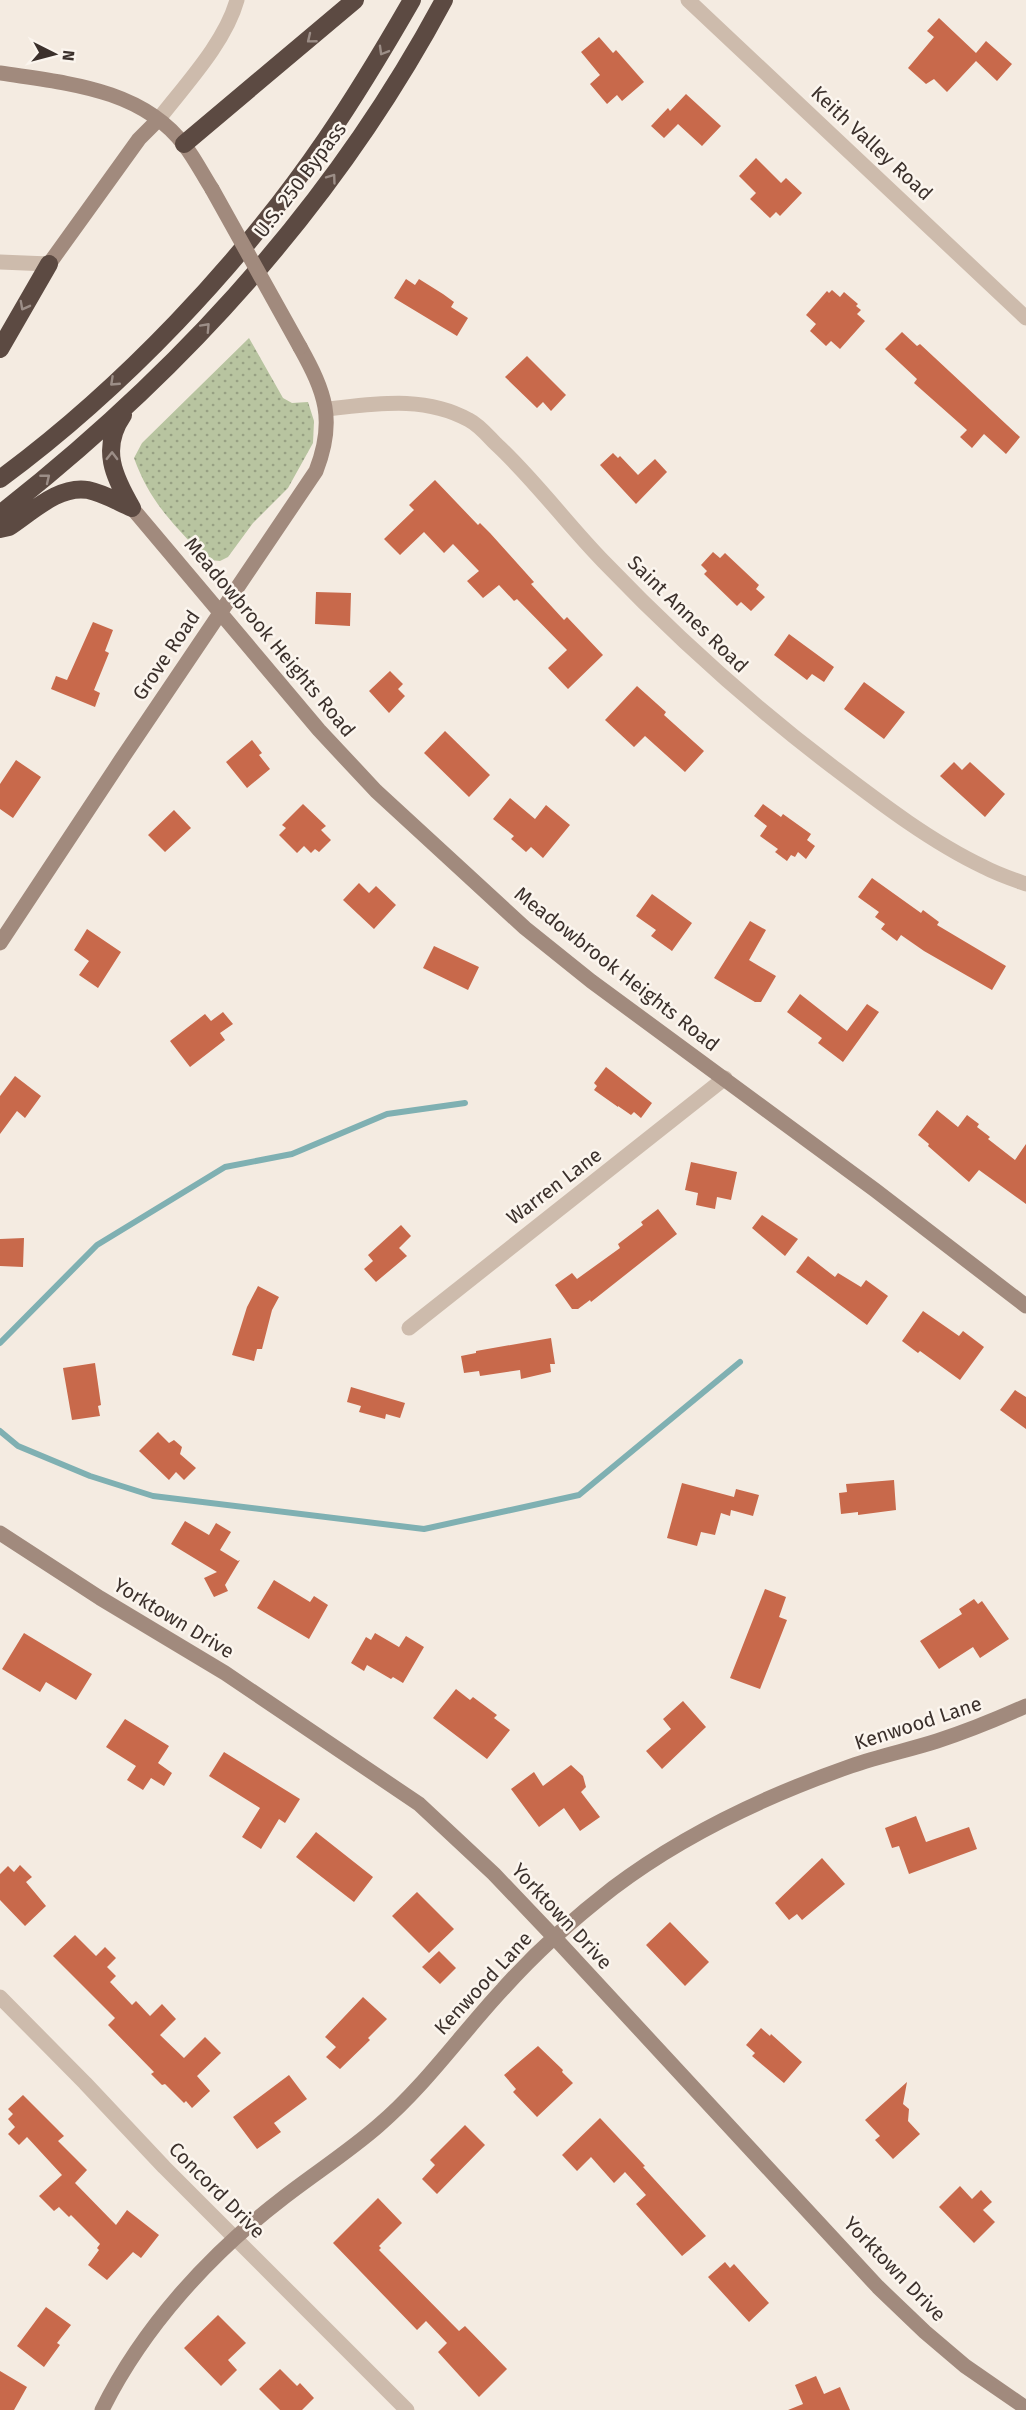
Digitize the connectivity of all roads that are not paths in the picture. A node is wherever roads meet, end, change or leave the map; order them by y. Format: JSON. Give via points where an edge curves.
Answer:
{"nodes":[{"id":1,"x":237,"y":0,"type":"edge"},
{"id":2,"x":355,"y":0,"type":"edge"},
{"id":3,"x":412,"y":0,"type":"edge"},
{"id":4,"x":444,"y":0,"type":"edge"},
{"id":5,"x":688,"y":0,"type":"edge"},
{"id":6,"x":0,"y":73,"type":"edge"},
{"id":7,"x":158,"y":120,"type":"junction"},
{"id":8,"x":184,"y":144,"type":"junction"},
{"id":9,"x":0,"y":262,"type":"edge"},
{"id":10,"x":49,"y":264,"type":"junction"},
{"id":11,"x":1026,"y":318,"type":"edge"},
{"id":12,"x":0,"y":349,"type":"edge"},
{"id":13,"x":131,"y":404,"type":"junction"},
{"id":14,"x":327,"y":409,"type":"junction"},
{"id":15,"x":0,"y":479,"type":"edge"},
{"id":16,"x":132,"y":508,"type":"junction"},
{"id":17,"x":0,"y":514,"type":"edge"},
{"id":18,"x":0,"y":530,"type":"edge"},
{"id":19,"x":221,"y":611,"type":"junction"},
{"id":20,"x":1026,"y":884,"type":"edge"},
{"id":21,"x":0,"y":943,"type":"edge"},
{"id":22,"x":725,"y":1078,"type":"junction"},
{"id":23,"x":1026,"y":1306,"type":"edge"},
{"id":24,"x":409,"y":1328,"type":"dead end"},
{"id":25,"x":0,"y":1533,"type":"edge"},
{"id":26,"x":1026,"y":1706,"type":"edge"},
{"id":27,"x":554,"y":1937,"type":"junction"},
{"id":28,"x":0,"y":1997,"type":"edge"},
{"id":29,"x":235,"y":2238,"type":"junction"},
{"id":30,"x":1026,"y":2408,"type":"edge"},
{"id":31,"x":102,"y":2410,"type":"edge"},
{"id":32,"x":407,"y":2410,"type":"edge"}],
"edges":[{"from":1,"to":7,"type":"street","via":[[228,24]]},
{"from":2,"to":8,"type":"highway","one_way":true},
{"from":3,"to":15,"type":"highway","name":"U.S. 250 Bypass","one_way":true,"via":[[326,140],[240,252],[156,341],[78,415]]},
{"from":13,"to":4,"type":"highway","name":"U.S. 250 Bypass","one_way":true,"via":[[278,246],[318,197],[394,88]]},
{"from":5,"to":11,"type":"street","name":"Keith Valley Road"},
{"from":6,"to":7,"type":"street","name":"Grove Road","via":[[94,88],[139,107]]},
{"from":7,"to":8,"type":"street","name":"Grove Road"},
{"from":7,"to":10,"type":"street","via":[[139,139]]},
{"from":8,"to":14,"type":"street","name":"Grove Road","bridge":true,"via":[[300,347],[323,391]]},
{"from":9,"to":10,"type":"street"},
{"from":10,"to":12,"type":"highway","one_way":true},
{"from":16,"to":13,"type":"highway","one_way":true,"via":[[116,481],[111,460],[118,423]]},
{"from":17,"to":13,"type":"highway","one_way":true},
{"from":14,"to":19,"type":"street","name":"Grove Road","via":[[325,450],[316,471]]},
{"from":14,"to":20,"type":"street","name":"Saint Annes Road","via":[[397,402],[425,405],[471,421],[509,456],[649,609],[785,730],[945,845]]},
{"from":16,"to":18,"type":"highway","via":[[90,490],[72,490]]},
{"from":16,"to":19,"type":"street","name":"Meadowbrook Heights Road"},
{"from":19,"to":21,"type":"street","name":"Grove Road"},
{"from":19,"to":22,"type":"street","name":"Meadowbrook Heights Road","via":[[319,730],[437,849],[591,981]]},
{"from":22,"to":23,"type":"street","name":"Meadowbrook Heights Road"},
{"from":22,"to":24,"type":"street","name":"Warren Lane"},
{"from":25,"to":27,"type":"street","name":"Yorktown Drive","via":[[225,1673],[419,1804]]},
{"from":26,"to":27,"type":"street","name":"Kenwood Lane","via":[[987,1724],[851,1766],[744,1810],[646,1865]]},
{"from":27,"to":29,"type":"street","name":"Kenwood Lane","via":[[380,2124]]},
{"from":27,"to":30,"type":"street","name":"Yorktown Drive","via":[[878,2287],[965,2366]]},
{"from":28,"to":29,"type":"street","name":"Concord Drive"},
{"from":29,"to":31,"type":"street","name":"Kenwood Lane","via":[[167,2309]]},
{"from":29,"to":32,"type":"street","name":"Concord Drive"}]}
